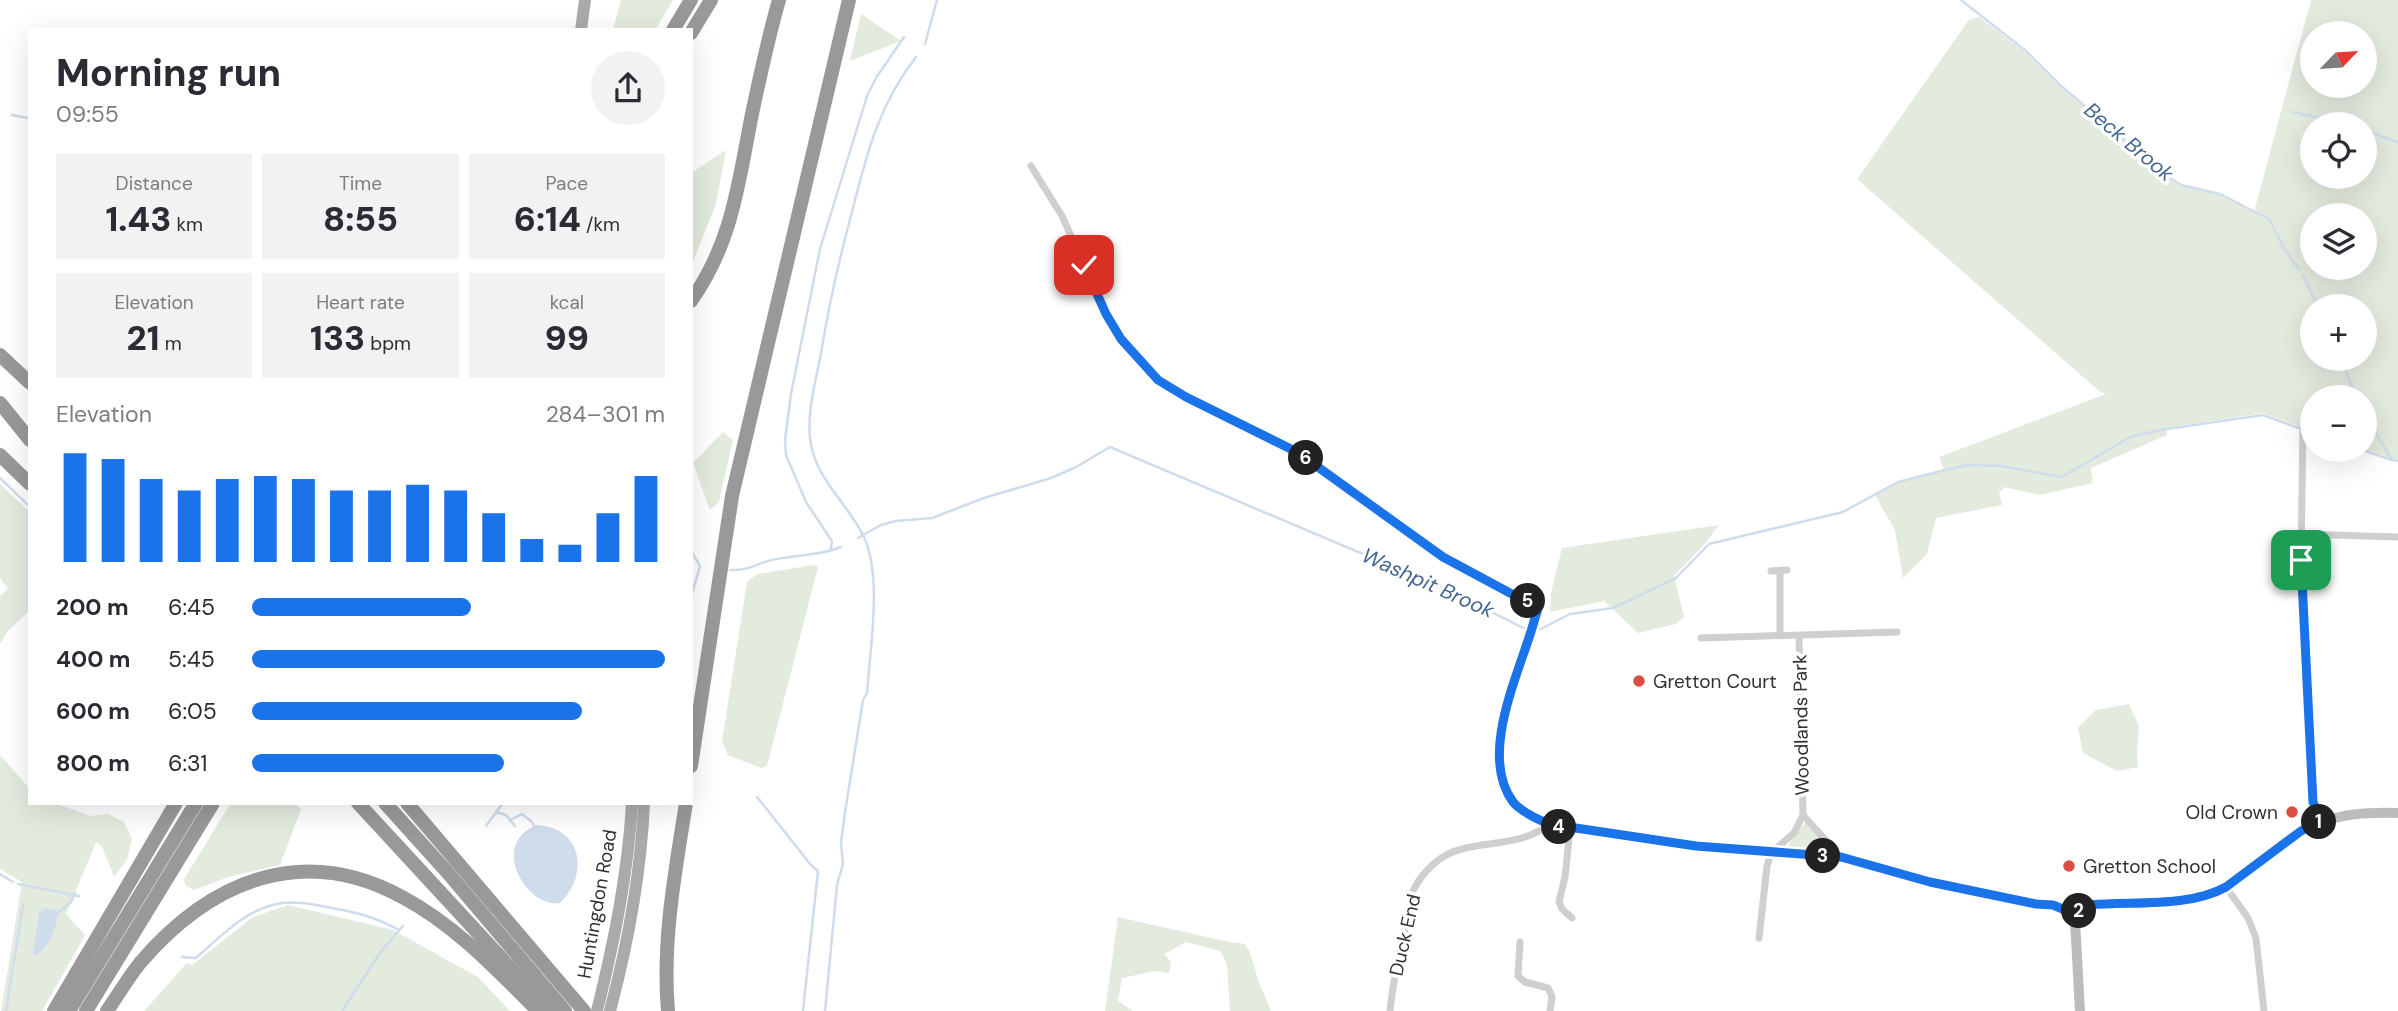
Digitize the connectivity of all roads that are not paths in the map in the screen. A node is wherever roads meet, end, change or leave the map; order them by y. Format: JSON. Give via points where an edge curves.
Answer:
{"nodes":[{"id":1,"x":585,"y":0,"type":"edge"},
{"id":2,"x":691,"y":0,"type":"edge"},
{"id":3,"x":711,"y":0,"type":"edge"},
{"id":4,"x":779,"y":0,"type":"edge"},
{"id":5,"x":849,"y":0,"type":"edge"},
{"id":6,"x":581,"y":28,"type":"edge"},
{"id":7,"x":674,"y":28,"type":"edge"},
{"id":8,"x":693,"y":30,"type":"edge"},
{"id":9,"x":1031,"y":166,"type":"dead end"},
{"id":10,"x":693,"y":297,"type":"edge"},
{"id":11,"x":0,"y":355,"type":"edge"},
{"id":12,"x":28,"y":381,"type":"edge"},
{"id":13,"x":0,"y":403,"type":"edge"},
{"id":14,"x":28,"y":438,"type":"edge"},
{"id":15,"x":0,"y":456,"type":"edge"},
{"id":16,"x":2302,"y":462,"type":"edge"},
{"id":17,"x":28,"y":482,"type":"edge"},
{"id":18,"x":2301,"y":534,"type":"junction"},
{"id":19,"x":2398,"y":537,"type":"edge"},
{"id":20,"x":1771,"y":571,"type":"dead end"},
{"id":21,"x":1897,"y":632,"type":"dead end"},
{"id":22,"x":1780,"y":635,"type":"junction"},
{"id":23,"x":1799,"y":636,"type":"junction"},
{"id":24,"x":1701,"y":638,"type":"dead end"},
{"id":25,"x":693,"y":753,"type":"edge"},
{"id":26,"x":175,"y":805,"type":"edge"},
{"id":27,"x":195,"y":805,"type":"edge"},
{"id":28,"x":212,"y":805,"type":"edge"},
{"id":29,"x":360,"y":805,"type":"edge"},
{"id":30,"x":387,"y":805,"type":"edge"},
{"id":31,"x":409,"y":805,"type":"edge"},
{"id":32,"x":632,"y":805,"type":"edge"},
{"id":33,"x":644,"y":805,"type":"edge"},
{"id":34,"x":686,"y":805,"type":"edge"},
{"id":35,"x":2398,"y":813,"type":"edge"},
{"id":36,"x":1803,"y":815,"type":"junction"},
{"id":37,"x":2321,"y":821,"type":"junction"},
{"id":38,"x":1549,"y":824,"type":"junction"},
{"id":39,"x":1570,"y":829,"type":"junction"},
{"id":40,"x":1771,"y":853,"type":"junction"},
{"id":41,"x":1841,"y":857,"type":"junction"},
{"id":42,"x":2226,"y":887,"type":"junction"},
{"id":43,"x":2077,"y":915,"type":"junction"},
{"id":44,"x":1572,"y":918,"type":"dead end"},
{"id":45,"x":1759,"y":938,"type":"dead end"},
{"id":46,"x":1520,"y":942,"type":"dead end"},
{"id":47,"x":611,"y":1009,"type":"edge"},
{"id":48,"x":54,"y":1011,"type":"edge"},
{"id":49,"x":69,"y":1011,"type":"edge"},
{"id":50,"x":86,"y":1011,"type":"edge"},
{"id":51,"x":107,"y":1011,"type":"edge"},
{"id":52,"x":538,"y":1011,"type":"edge"},
{"id":53,"x":550,"y":1011,"type":"edge"},
{"id":54,"x":565,"y":1011,"type":"edge"},
{"id":55,"x":584,"y":1011,"type":"edge"},
{"id":56,"x":597,"y":1011,"type":"edge"},
{"id":57,"x":668,"y":1011,"type":"edge"},
{"id":58,"x":1389,"y":1011,"type":"edge"},
{"id":59,"x":1550,"y":1011,"type":"edge"},
{"id":60,"x":2080,"y":1011,"type":"edge"},
{"id":61,"x":2264,"y":1011,"type":"edge"}],
"edges":[{"from":1,"to":6,"type":"main road"},
{"from":2,"to":7,"type":"highway"},
{"from":3,"to":8,"type":"highway"},
{"from":4,"to":10,"type":"highway","via":[[737,201],[713,265]]},
{"from":5,"to":25,"type":"highway","via":[[732,496]]},
{"from":9,"to":38,"type":"street","via":[[1062,216],[1106,314],[1121,339],[1158,380],[1297,452],[1443,557],[1528,601],[1537,612],[1504,716],[1499,762],[1513,803]]},
{"from":11,"to":12,"type":"highway"},
{"from":13,"to":14,"type":"highway"},
{"from":15,"to":17,"type":"highway"},
{"from":16,"to":18,"type":"street"},
{"from":18,"to":19,"type":"street"},
{"from":18,"to":37,"type":"street","via":[[2313,802]]},
{"from":20,"to":22,"type":"street","via":[[1784,571]]},
{"from":21,"to":23,"type":"street","name":"Woodlands Park"},
{"from":22,"to":23,"type":"street","name":"Woodlands Park"},
{"from":22,"to":24,"type":"street","name":"Woodlands Park"},
{"from":23,"to":36,"type":"street","name":"Woodlands Park"},
{"from":26,"to":48,"type":"highway"},
{"from":27,"to":49,"type":"highway"},
{"from":28,"to":50,"type":"highway"},
{"from":29,"to":53,"type":"highway"},
{"from":30,"to":54,"type":"highway"},
{"from":31,"to":55,"type":"highway"},
{"from":32,"to":56,"type":"main road","name":"Huntingdon Road","via":[[613,945]]},
{"from":33,"to":47,"type":"main road","name":"Huntingdon Road","via":[[633,909]]},
{"from":34,"to":57,"type":"highway","via":[[667,926]]},
{"from":35,"to":37,"type":"street"},
{"from":36,"to":40,"type":"street","name":"Woodlands Park","via":[[1794,833]]},
{"from":36,"to":41,"type":"street","name":"Woodlands Park"},
{"from":37,"to":42,"type":"street"},
{"from":38,"to":39,"type":"street"},
{"from":38,"to":58,"type":"street","name":"Duck End","via":[[1538,834],[1462,849],[1427,869],[1412,891]]},
{"from":39,"to":40,"type":"street"},
{"from":39,"to":44,"type":"street","via":[[1559,902]]},
{"from":40,"to":41,"type":"street"},
{"from":40,"to":45,"type":"street"},
{"from":41,"to":43,"type":"street","via":[[1930,882],[2053,905]]},
{"from":42,"to":43,"type":"street","via":[[2198,899],[2090,905]]},
{"from":42,"to":61,"type":"street","via":[[2256,938]]},
{"from":43,"to":60,"type":"street"},
{"from":46,"to":59,"type":"street","via":[[1518,976],[1548,988]]},
{"from":51,"to":52,"type":"highway","via":[[140,963],[206,904],[240,884],[300,871],[369,880],[406,898],[476,950]]}]}
